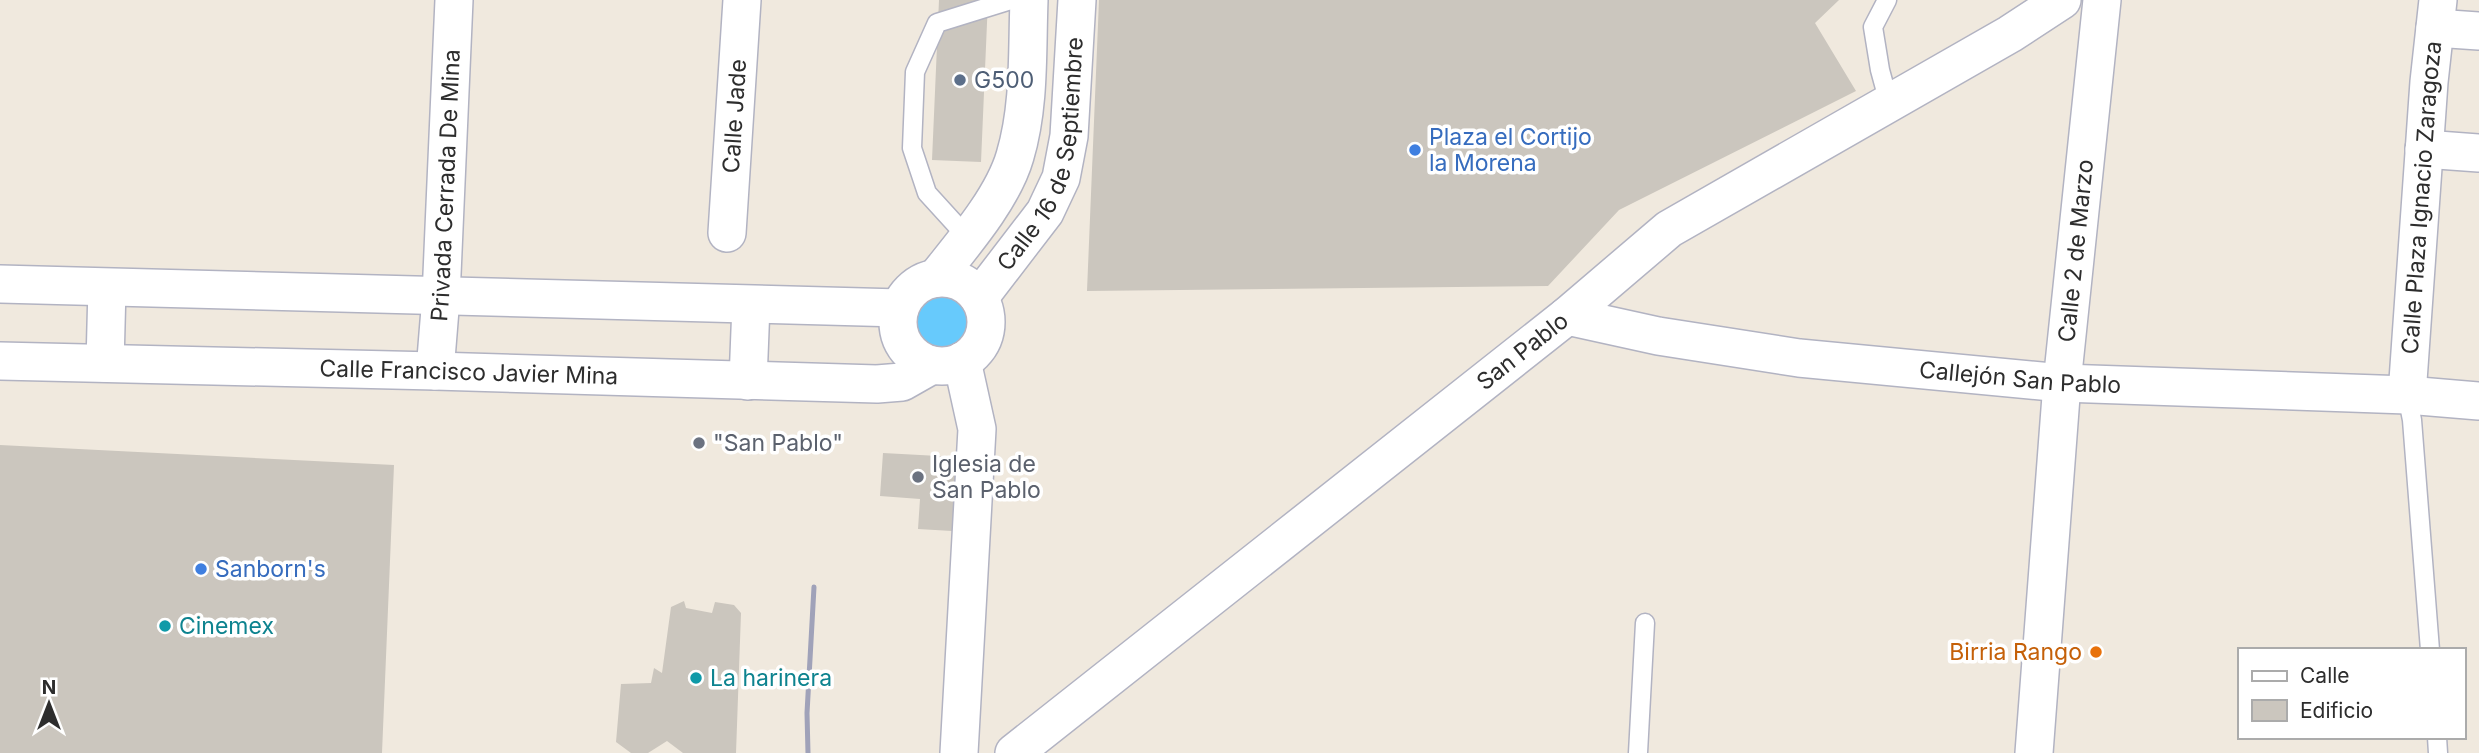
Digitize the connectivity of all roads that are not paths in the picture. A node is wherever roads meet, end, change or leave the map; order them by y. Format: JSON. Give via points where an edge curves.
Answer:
{"nodes":[{"id":1,"x":454,"y":0,"type":"edge"},
{"id":2,"x":742,"y":0,"type":"edge"},
{"id":3,"x":1011,"y":0,"type":"edge"},
{"id":4,"x":1029,"y":0,"type":"edge"},
{"id":5,"x":1077,"y":0,"type":"edge"},
{"id":6,"x":1887,"y":0,"type":"edge"},
{"id":7,"x":2062,"y":0,"type":"edge"},
{"id":8,"x":2102,"y":0,"type":"edge"},
{"id":9,"x":2436,"y":14,"type":"edge"},
{"id":10,"x":2479,"y":31,"type":"edge"},
{"id":11,"x":1889,"y":103,"type":"junction"},
{"id":12,"x":2424,"y":149,"type":"junction"},
{"id":13,"x":2479,"y":153,"type":"edge"},
{"id":14,"x":727,"y":233,"type":"dead end"},
{"id":15,"x":968,"y":238,"type":"junction"},
{"id":16,"x":936,"y":278,"type":"junction"},
{"id":17,"x":0,"y":284,"type":"edge"},
{"id":18,"x":107,"y":288,"type":"junction"},
{"id":19,"x":441,"y":297,"type":"junction"},
{"id":20,"x":979,"y":298,"type":"junction"},
{"id":21,"x":751,"y":305,"type":"junction"},
{"id":22,"x":900,"y":308,"type":"junction"},
{"id":23,"x":1567,"y":316,"type":"junction"},
{"id":24,"x":0,"y":361,"type":"edge"},
{"id":25,"x":105,"y":363,"type":"junction"},
{"id":26,"x":947,"y":363,"type":"junction"},
{"id":27,"x":435,"y":370,"type":"junction"},
{"id":28,"x":748,"y":381,"type":"junction"},
{"id":29,"x":2062,"y":383,"type":"junction"},
{"id":30,"x":2407,"y":395,"type":"junction"},
{"id":31,"x":2479,"y":401,"type":"edge"},
{"id":32,"x":1645,"y":623,"type":"dead end"},
{"id":33,"x":2430,"y":648,"type":"edge"},
{"id":34,"x":958,"y":753,"type":"edge"},
{"id":35,"x":1014,"y":753,"type":"edge"},
{"id":36,"x":1638,"y":753,"type":"edge"},
{"id":37,"x":2034,"y":753,"type":"edge"}],
"edges":[{"from":1,"to":19,"type":"street","name":"Privada Cerrada De Mina"},
{"from":2,"to":14,"type":"street","name":"Calle Jade"},
{"from":3,"to":15,"type":"lane","via":[[937,23],[915,72],[912,148],[927,193]]},
{"from":4,"to":15,"type":"street","name":"Calle 16 de Septiembre","via":[[1023,122],[1014,159]]},
{"from":5,"to":20,"type":"street","name":"Calle 16 de Septiembre","via":[[1069,136],[1061,178],[1045,212]]},
{"from":6,"to":11,"type":"lane","via":[[1873,27]]},
{"from":7,"to":11,"type":"street","name":"San Pablo"},
{"from":8,"to":29,"type":"street","name":"Calle 2 de Marzo"},
{"from":9,"to":10,"type":"street"},
{"from":9,"to":12,"type":"street","name":"Calle Plaza Ignacio Zaragoza"},
{"from":11,"to":23,"type":"street","name":"San Pablo","via":[[1669,229]]},
{"from":12,"to":13,"type":"street"},
{"from":12,"to":30,"type":"street","name":"Calle Plaza Ignacio Zaragoza"},
{"from":15,"to":16,"type":"street","name":"Calle 16 de Septiembre"},
{"from":16,"to":20,"type":"street","via":[[953,279]]},
{"from":16,"to":22,"type":"street","via":[[908,293]]},
{"from":17,"to":18,"type":"street"},
{"from":18,"to":19,"type":"street"},
{"from":18,"to":25,"type":"street"},
{"from":19,"to":21,"type":"street"},
{"from":19,"to":27,"type":"street","name":"Privada Cerrada De Mina"},
{"from":20,"to":26,"type":"street","via":[[986,316],[985,334],[976,350]]},
{"from":21,"to":22,"type":"street"},
{"from":21,"to":28,"type":"street"},
{"from":22,"to":26,"type":"street","via":[[900,336],[908,350],[918,359]]},
{"from":23,"to":29,"type":"street","name":"Callejón San Pablo","via":[[1799,358]]},
{"from":23,"to":35,"type":"street","name":"San Pablo"},
{"from":24,"to":25,"type":"street","name":"Calle Francisco Javier Mina"},
{"from":25,"to":27,"type":"street","name":"Calle Francisco Javier Mina"},
{"from":26,"to":28,"type":"street","name":"Calle Francisco Javier Mina","via":[[902,382]]},
{"from":26,"to":34,"type":"street","via":[[977,429]]},
{"from":27,"to":28,"type":"street","name":"Calle Francisco Javier Mina"},
{"from":29,"to":30,"type":"street","name":"Callejón San Pablo"},
{"from":29,"to":37,"type":"street","name":"Calle 2 de Marzo"},
{"from":30,"to":31,"type":"street","name":"Callejón San Pablo"},
{"from":30,"to":33,"type":"lane"},
{"from":32,"to":36,"type":"lane"}]}
